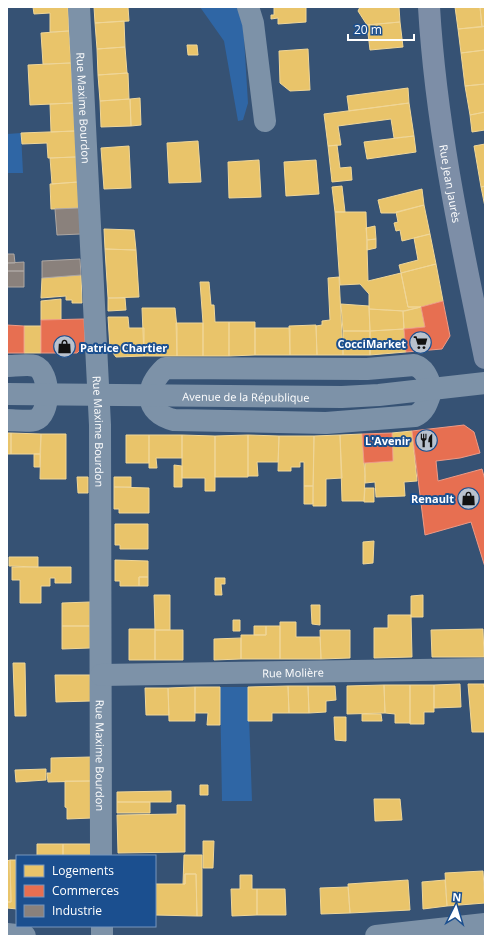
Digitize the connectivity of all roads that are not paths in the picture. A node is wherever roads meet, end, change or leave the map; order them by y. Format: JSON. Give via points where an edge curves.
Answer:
{"nodes":[{"id":1,"x":80,"y":7,"type":"edge"},
{"id":2,"x":248,"y":7,"type":"edge"},
{"id":3,"x":429,"y":7,"type":"edge"},
{"id":4,"x":265,"y":121,"type":"dead end"},
{"id":5,"x":485,"y":358,"type":"edge"},
{"id":6,"x":7,"y":366,"type":"edge"},
{"id":7,"x":485,"y":383,"type":"edge"},
{"id":8,"x":7,"y":394,"type":"edge"},
{"id":9,"x":48,"y":395,"type":"junction"},
{"id":10,"x":99,"y":395,"type":"junction"},
{"id":11,"x":7,"y":420,"type":"edge"},
{"id":12,"x":485,"y":670,"type":"edge"},
{"id":13,"x":101,"y":675,"type":"junction"},
{"id":14,"x":101,"y":855,"type":"edge"},
{"id":15,"x":485,"y":924,"type":"edge"},
{"id":16,"x":7,"y":934,"type":"edge"},
{"id":17,"x":25,"y":936,"type":"edge"},
{"id":18,"x":376,"y":936,"type":"edge"}],
"edges":[{"from":1,"to":10,"type":"street","name":"Rue Maxime Bourdon"},
{"from":2,"to":4,"type":"street","via":[[253,23]]},
{"from":3,"to":5,"type":"main road","name":"Rue Jean Jaurès","via":[[444,142]]},
{"from":6,"to":9,"type":"street","via":[[34,366],[40,369]]},
{"from":7,"to":10,"type":"street","name":"Avenue de la République","via":[[342,397]]},
{"from":8,"to":9,"type":"street","name":"Avenue de la République"},
{"from":9,"to":10,"type":"street","name":"Avenue de la République"},
{"from":9,"to":11,"type":"street","via":[[40,417],[35,420]]},
{"from":10,"to":13,"type":"street","name":"Rue Maxime Bourdon"},
{"from":12,"to":13,"type":"street","name":"Rue Molière"},
{"from":13,"to":14,"type":"street","name":"Rue Maxime Bourdon"},
{"from":15,"to":18,"type":"street"},
{"from":16,"to":17,"type":"street"}]}
